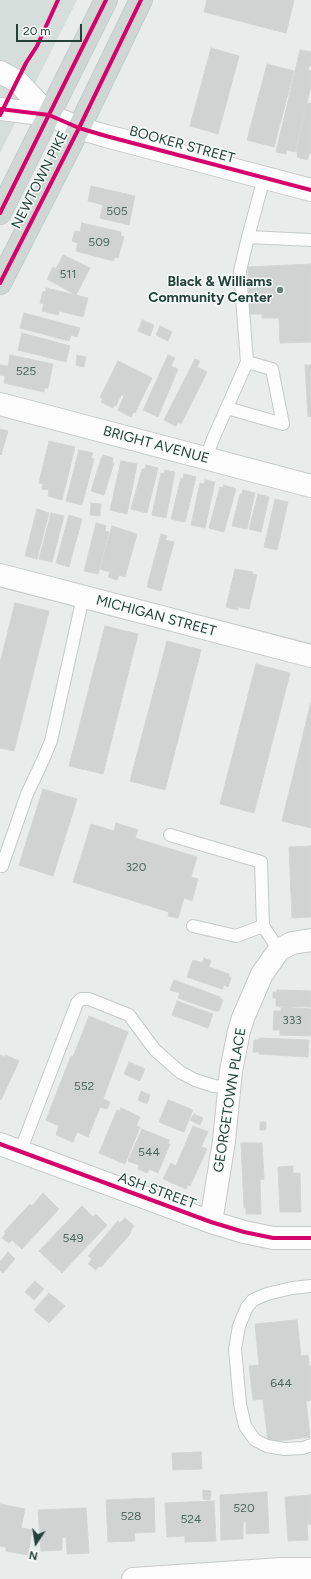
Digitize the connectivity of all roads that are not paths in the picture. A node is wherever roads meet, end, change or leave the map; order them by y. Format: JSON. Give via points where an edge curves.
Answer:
{"nodes":[{"id":1,"x":106,"y":0,"type":"edge"},
{"id":2,"x":141,"y":0,"type":"edge"},
{"id":3,"x":0,"y":72,"type":"edge"},
{"id":4,"x":0,"y":109,"type":"edge"},
{"id":5,"x":49,"y":114,"type":"junction"},
{"id":6,"x":79,"y":128,"type":"junction"},
{"id":7,"x":264,"y":178,"type":"junction"},
{"id":8,"x":311,"y":190,"type":"edge"},
{"id":9,"x":0,"y":213,"type":"edge"},
{"id":10,"x":248,"y":237,"type":"junction"},
{"id":11,"x":311,"y":240,"type":"edge"},
{"id":12,"x":0,"y":283,"type":"edge"},
{"id":13,"x":247,"y":362,"type":"junction"},
{"id":14,"x":0,"y":404,"type":"edge"},
{"id":15,"x":227,"y":408,"type":"junction"},
{"id":16,"x":206,"y":458,"type":"junction"},
{"id":17,"x":311,"y":486,"type":"edge"},
{"id":18,"x":0,"y":575,"type":"edge"},
{"id":19,"x":83,"y":597,"type":"junction"},
{"id":20,"x":311,"y":656,"type":"edge"},
{"id":21,"x":170,"y":835,"type":"dead end"},
{"id":22,"x":2,"y":866,"type":"dead end"},
{"id":23,"x":193,"y":926,"type":"dead end"},
{"id":24,"x":263,"y":926,"type":"junction"},
{"id":25,"x":311,"y":940,"type":"edge"},
{"id":26,"x":279,"y":950,"type":"junction"},
{"id":27,"x":230,"y":1088,"type":"junction"},
{"id":28,"x":0,"y":1144,"type":"edge"},
{"id":29,"x":20,"y":1152,"type":"junction"},
{"id":30,"x":210,"y":1222,"type":"junction"},
{"id":31,"x":311,"y":1238,"type":"edge"},
{"id":32,"x":311,"y":1286,"type":"edge"},
{"id":33,"x":311,"y":1445,"type":"edge"},
{"id":34,"x":311,"y":1569,"type":"edge"},
{"id":35,"x":232,"y":1576,"type":"edge"},
{"id":36,"x":133,"y":1579,"type":"edge"}],
"edges":[{"from":1,"to":5,"type":"main road","name":"NEWTOWN PIKE"},
{"from":2,"to":6,"type":"main road","name":"NEWTOWN PIKE"},
{"from":3,"to":5,"type":"street","via":[[17,81]]},
{"from":4,"to":5,"type":"street"},
{"from":5,"to":6,"type":"street","name":"BOOKER STREET"},
{"from":5,"to":9,"type":"main road","name":"NEWTOWN PIKE"},
{"from":6,"to":7,"type":"street","name":"BOOKER STREET"},
{"from":6,"to":12,"type":"main road","name":"NEWTOWN PIKE"},
{"from":7,"to":8,"type":"street","name":"BOOKER STREET"},
{"from":7,"to":10,"type":"lane"},
{"from":10,"to":11,"type":"lane"},
{"from":10,"to":13,"type":"lane","via":[[240,271]]},
{"from":13,"to":15,"type":"lane"},
{"from":13,"to":15,"type":"lane","via":[[272,369],[283,424]]},
{"from":14,"to":16,"type":"street","name":"BRIGHT AVENUE"},
{"from":15,"to":16,"type":"lane"},
{"from":16,"to":17,"type":"street","name":"BRIGHT AVENUE"},
{"from":18,"to":19,"type":"street","name":"MICHIGAN STREET"},
{"from":19,"to":20,"type":"street","name":"MICHIGAN STREET"},
{"from":19,"to":22,"type":"lane","via":[[50,741],[26,794]]},
{"from":21,"to":24,"type":"lane","via":[[261,862]]},
{"from":23,"to":24,"type":"lane","via":[[236,936]]},
{"from":24,"to":26,"type":"lane"},
{"from":25,"to":26,"type":"street","via":[[292,943]]},
{"from":26,"to":27,"type":"street","name":"GEORGETOWN PLACE","via":[[262,974],[243,1018]]},
{"from":27,"to":29,"type":"lane","via":[[194,1080],[180,1072],[155,1050],[129,1015],[89,999],[81,999],[77,1003]]},
{"from":27,"to":30,"type":"street","name":"GEORGETOWN PLACE"},
{"from":28,"to":29,"type":"street","name":"ASH STREET"},
{"from":29,"to":30,"type":"street","name":"ASH STREET"},
{"from":30,"to":31,"type":"street","name":"ASH STREET","via":[[274,1238]]},
{"from":32,"to":33,"type":"lane","via":[[267,1294],[253,1300],[239,1326],[235,1349],[240,1404],[245,1426],[255,1440],[267,1446],[284,1449]]},
{"from":34,"to":35,"type":"street","via":[[282,1569]]},
{"from":35,"to":36,"type":"street"}]}
